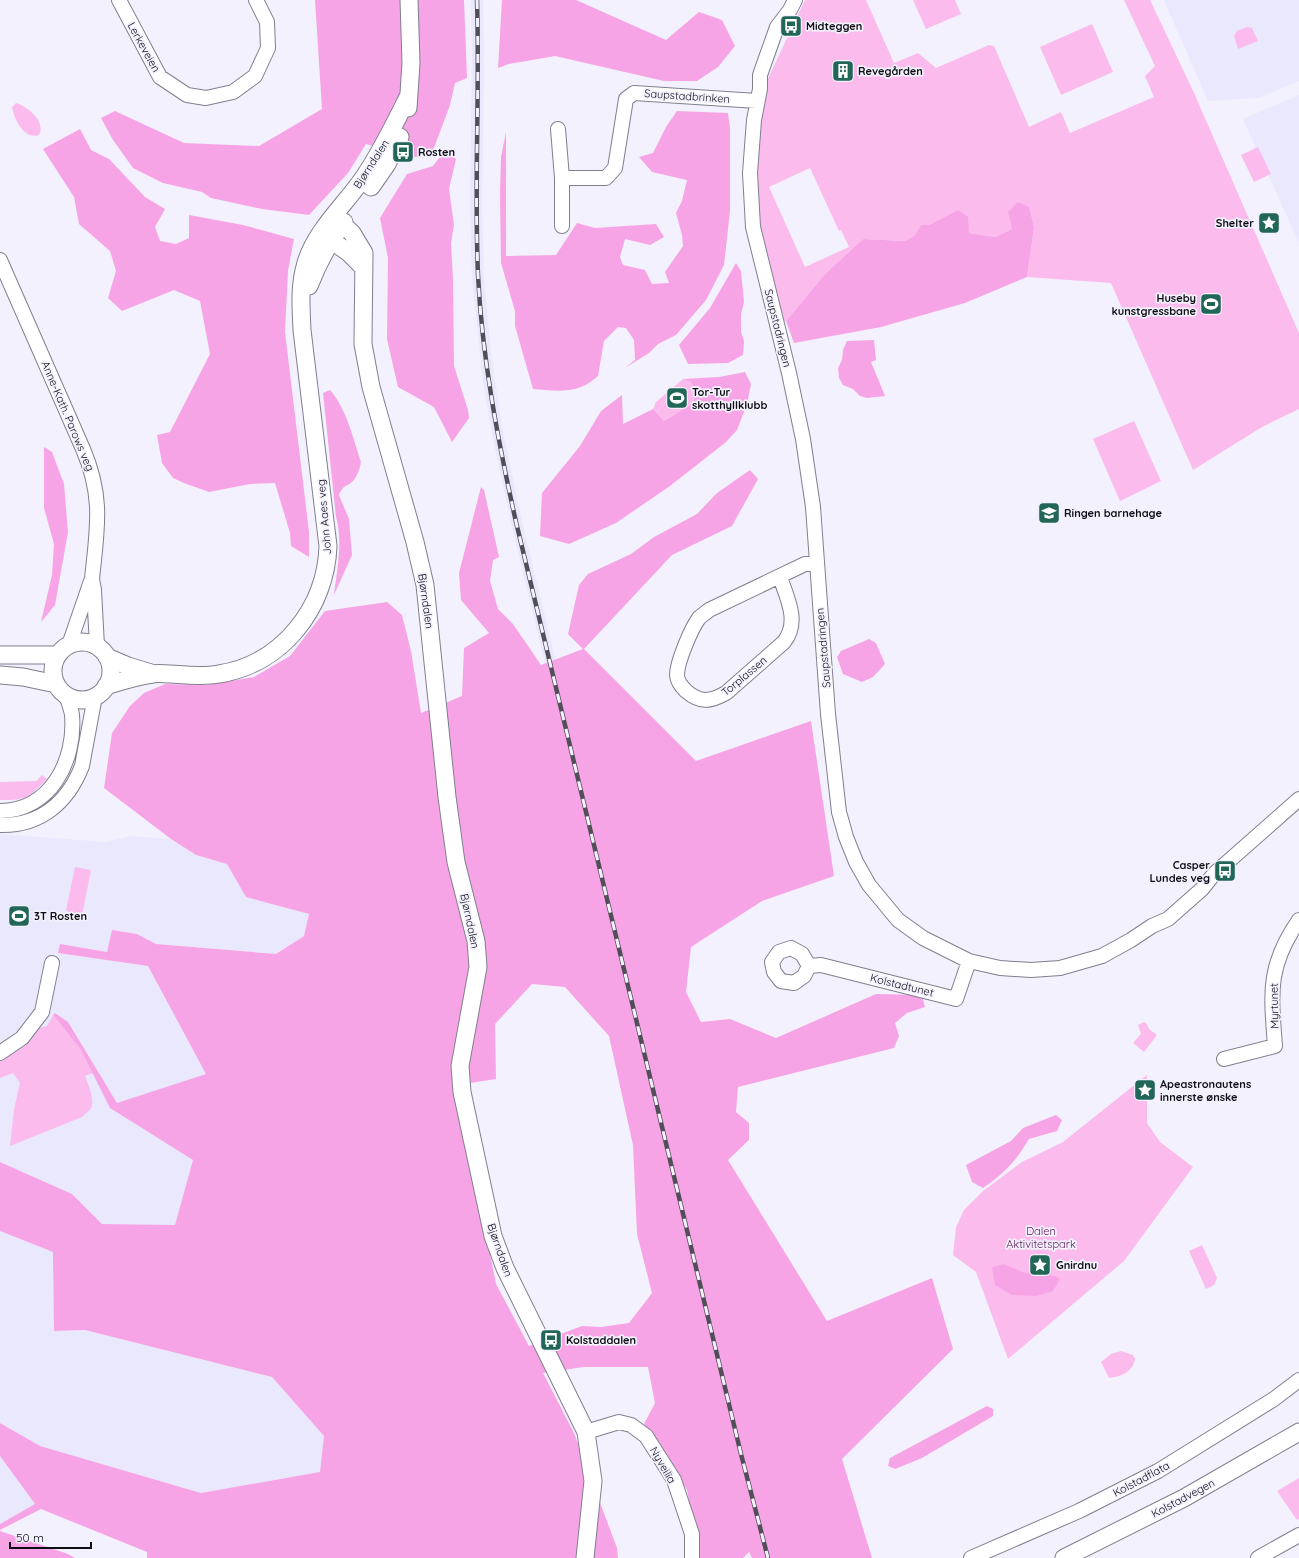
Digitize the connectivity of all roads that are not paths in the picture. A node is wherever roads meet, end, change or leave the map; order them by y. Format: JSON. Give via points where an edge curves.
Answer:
{"nodes":[{"id":1,"x":119,"y":0,"type":"edge"},
{"id":2,"x":256,"y":0,"type":"edge"},
{"id":3,"x":409,"y":0,"type":"edge"},
{"id":4,"x":792,"y":5,"type":"edge"},
{"id":5,"x":758,"y":95,"type":"junction"},
{"id":6,"x":558,"y":129,"type":"dead end"},
{"id":7,"x":562,"y":178,"type":"junction"},
{"id":8,"x":562,"y":226,"type":"dead end"},
{"id":9,"x":333,"y":230,"type":"junction"},
{"id":10,"x":0,"y":260,"type":"edge"},
{"id":11,"x":817,"y":564,"type":"junction"},
{"id":12,"x":780,"y":577,"type":"junction"},
{"id":13,"x":92,"y":579,"type":"junction"},
{"id":14,"x":63,"y":650,"type":"junction"},
{"id":15,"x":102,"y":652,"type":"junction"},
{"id":16,"x":0,"y":655,"type":"edge"},
{"id":17,"x":153,"y":674,"type":"junction"},
{"id":18,"x":0,"y":675,"type":"edge"},
{"id":19,"x":61,"y":689,"type":"junction"},
{"id":20,"x":100,"y":691,"type":"junction"},
{"id":21,"x":1299,"y":799,"type":"edge"},
{"id":22,"x":0,"y":811,"type":"edge"},
{"id":23,"x":0,"y":825,"type":"edge"},
{"id":24,"x":1299,"y":920,"type":"edge"},
{"id":25,"x":969,"y":961,"type":"junction"},
{"id":26,"x":52,"y":964,"type":"dead end"},
{"id":27,"x":809,"y":966,"type":"dead end"},
{"id":28,"x":0,"y":1053,"type":"edge"},
{"id":29,"x":1224,"y":1059,"type":"dead end"},
{"id":30,"x":1299,"y":1380,"type":"edge"},
{"id":31,"x":586,"y":1432,"type":"junction"},
{"id":32,"x":1299,"y":1432,"type":"edge"},
{"id":33,"x":1299,"y":1535,"type":"edge"},
{"id":34,"x":585,"y":1558,"type":"edge"},
{"id":35,"x":692,"y":1558,"type":"edge"},
{"id":36,"x":971,"y":1558,"type":"edge"},
{"id":37,"x":1064,"y":1558,"type":"edge"},
{"id":38,"x":1258,"y":1558,"type":"edge"}],
"edges":[{"from":1,"to":2,"type":"street","name":"Lerkeveien","via":[[160,77],[187,94],[206,98],[233,92],[255,76],[268,48],[267,22]]},
{"from":3,"to":9,"type":"main road","name":"Bjørndalen","via":[[411,63],[406,120],[387,164]]},
{"from":4,"to":5,"type":"street","name":"Saupstadringen","via":[[777,27],[760,75]]},
{"from":5,"to":7,"type":"street","name":"Saupstadbrinken","via":[[634,93],[626,99],[616,168],[606,178]]},
{"from":5,"to":11,"type":"street","name":"Saupstadringen","via":[[750,173],[753,227],[803,439],[813,507]]},
{"from":6,"to":7,"type":"street"},
{"from":7,"to":8,"type":"street"},
{"from":9,"to":17,"type":"main road","name":"John Aaes veg","via":[[312,246],[300,289],[304,351],[328,546],[324,577],[315,603],[301,626],[288,639],[250,665],[204,676]]},
{"from":9,"to":31,"type":"main road","name":"Bjørndalen","via":[[352,233],[364,253],[363,344],[371,387],[425,585],[447,797],[455,854],[476,941],[478,967],[460,1066],[462,1092],[493,1236],[505,1268]]},
{"from":10,"to":13,"type":"street","name":"Anne-Kath. Parows veg","via":[[93,474],[99,510]]},
{"from":11,"to":12,"type":"street","name":"Torplassen","via":[[805,564]]},
{"from":11,"to":25,"type":"street","name":"Saupstadringen","via":[[829,722],[839,812],[846,837],[869,885],[898,920],[923,938]]},
{"from":12,"to":12,"type":"street","name":"Torplassen","via":[[709,610],[700,617],[677,665],[677,678],[693,697],[704,700],[726,694],[790,636],[792,618]]},
{"from":13,"to":14,"type":"street","name":"Anne-Kath. Parows veg","via":[[81,612]]},
{"from":13,"to":15,"type":"street","name":"Anne-Kath. Parows veg"},
{"from":14,"to":15,"type":"main road","via":[[84,641]]},
{"from":14,"to":16,"type":"main road"},
{"from":14,"to":19,"type":"main road","via":[[53,669]]},
{"from":15,"to":17,"type":"main road","name":"John Aaes veg","via":[[128,666]]},
{"from":15,"to":20,"type":"main road","via":[[110,672]]},
{"from":17,"to":20,"type":"main road","name":"John Aaes veg","via":[[127,679]]},
{"from":18,"to":19,"type":"main road","via":[[23,677]]},
{"from":19,"to":20,"type":"main road","via":[[73,698],[80,699],[88,699]]},
{"from":19,"to":22,"type":"street","via":[[72,716],[66,763],[57,781],[34,803],[9,811]]},
{"from":20,"to":23,"type":"street","via":[[82,766],[66,796],[36,818],[14,825]]},
{"from":21,"to":25,"type":"street","name":"Saupstadringen","via":[[1214,874],[1196,883],[1163,912],[1152,926],[1102,956],[1060,968],[1031,970],[1000,968]]},
{"from":24,"to":29,"type":"street","name":"Myrtunet","via":[[1284,945],[1273,975],[1275,1046]]},
{"from":25,"to":27,"type":"street","name":"Kolstadtunet","via":[[956,999],[821,965]]},
{"from":26,"to":28,"type":"street","via":[[42,1012],[22,1038]]},
{"from":30,"to":36,"type":"street","name":"Kolstadflata","via":[[1274,1399],[1158,1471],[1079,1511]]},
{"from":31,"to":34,"type":"main road","name":"Bjørndalen","via":[[593,1481]]},
{"from":31,"to":35,"type":"street","name":"Nyveilia","via":[[619,1422],[631,1425],[646,1436],[674,1480],[692,1534]]},
{"from":32,"to":37,"type":"main road","name":"Kolstadvegen","via":[[1184,1498]]},
{"from":33,"to":38,"type":"street"}]}
